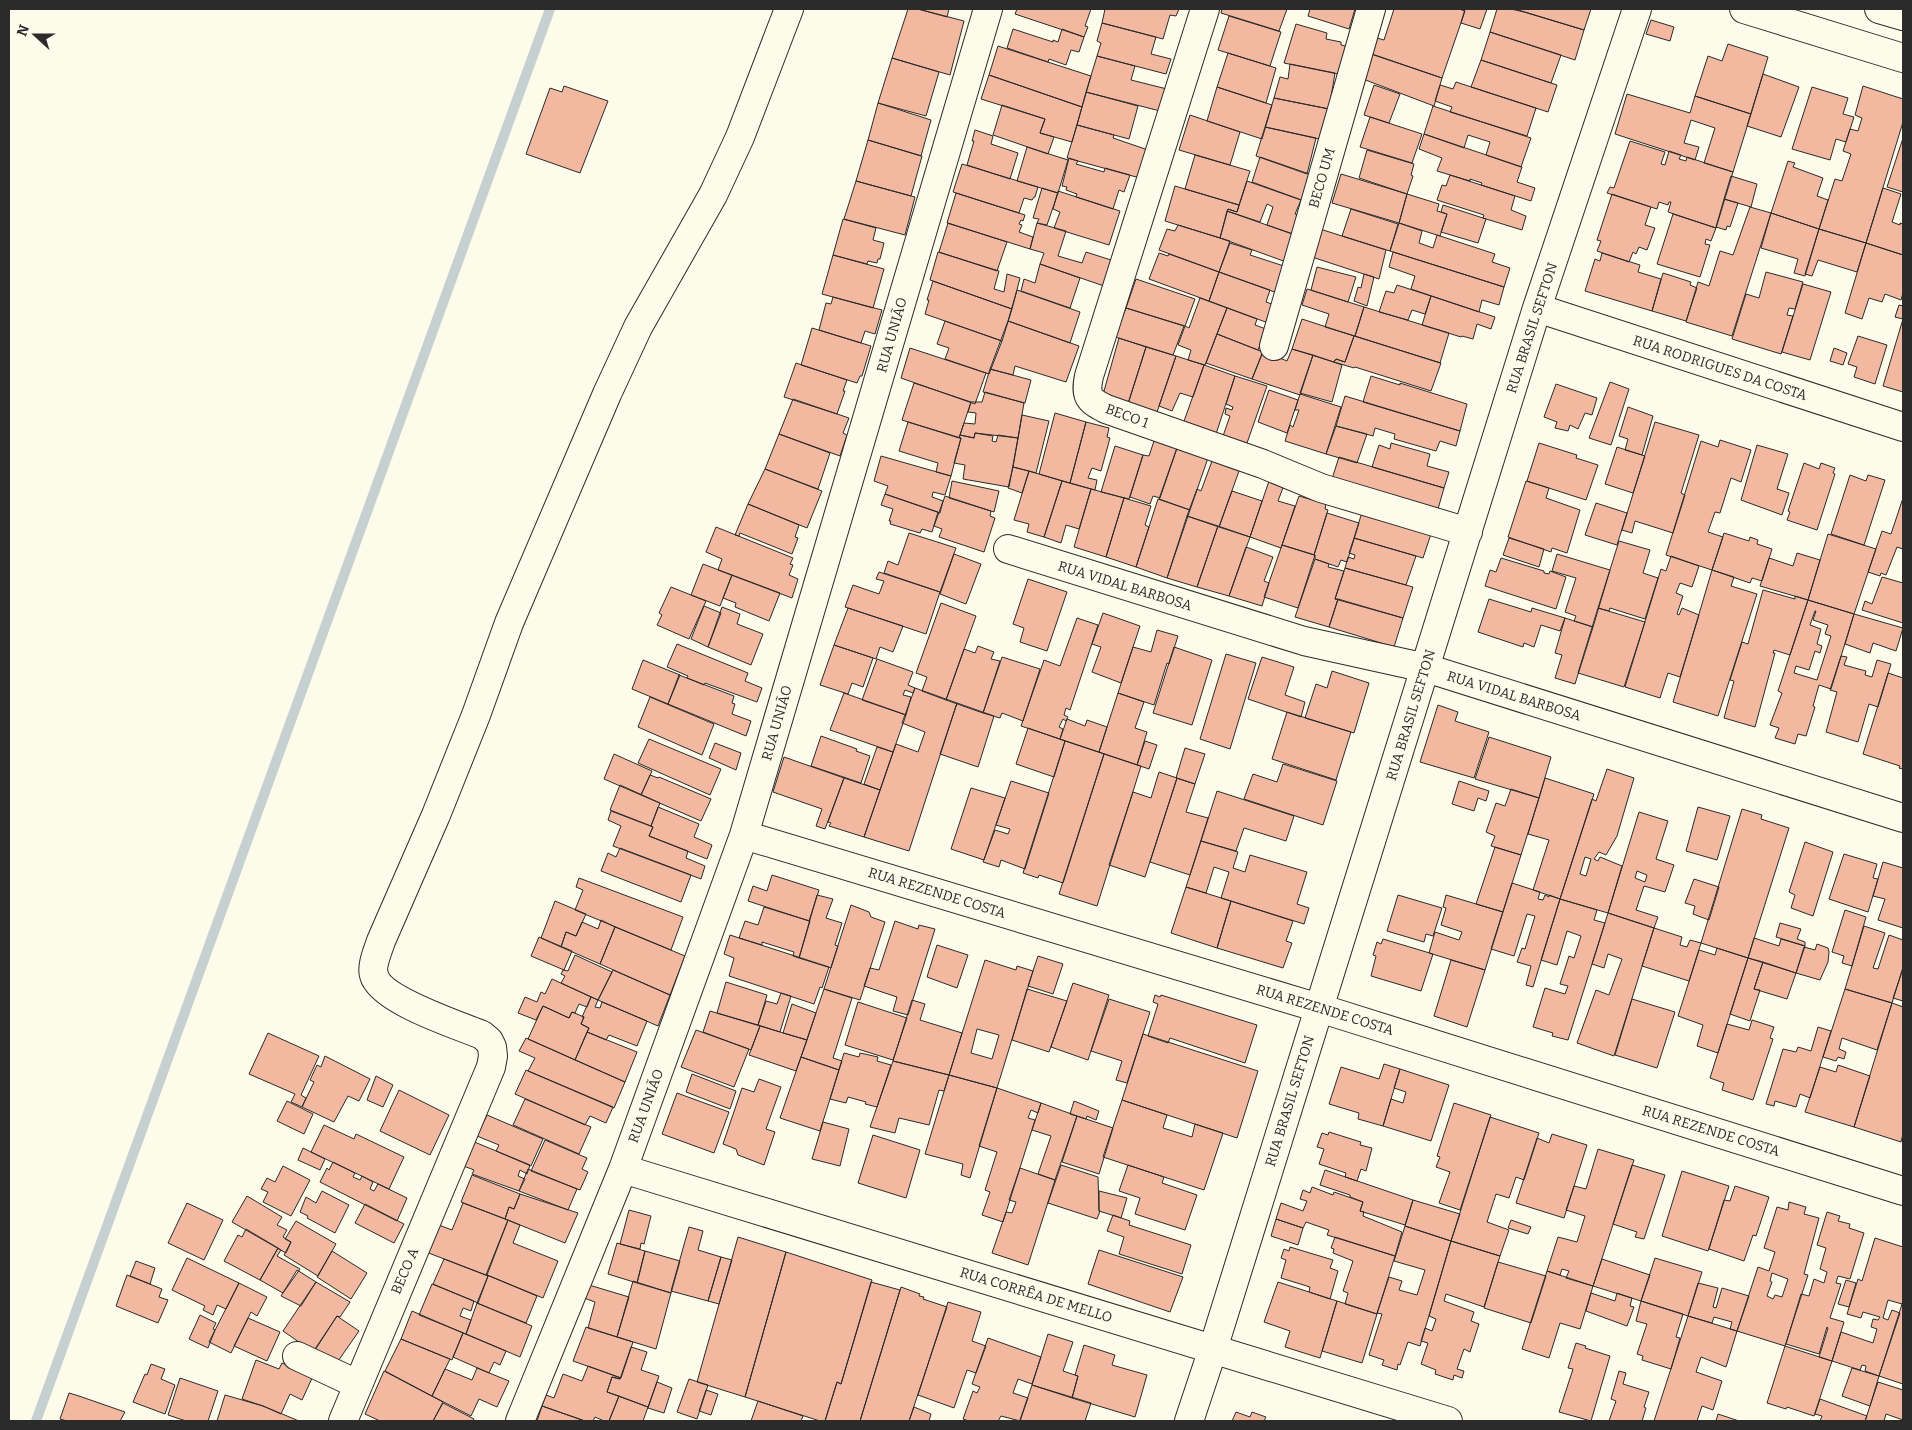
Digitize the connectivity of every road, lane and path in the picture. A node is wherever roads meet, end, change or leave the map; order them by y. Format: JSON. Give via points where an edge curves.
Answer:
{"nodes":[{"id":1,"x":789,"y":9,"type":"edge"},
{"id":2,"x":988,"y":9,"type":"edge"},
{"id":3,"x":1205,"y":9,"type":"edge"},
{"id":4,"x":1371,"y":9,"type":"edge"},
{"id":5,"x":1637,"y":9,"type":"edge"},
{"id":6,"x":1744,"y":9,"type":"edge"},
{"id":7,"x":1879,"y":9,"type":"edge"},
{"id":8,"x":1903,"y":16,"type":"edge"},
{"id":9,"x":1903,"y":58,"type":"edge"},
{"id":10,"x":1537,"y":308,"type":"junction"},
{"id":11,"x":1274,"y":346,"type":"dead end"},
{"id":12,"x":1903,"y":427,"type":"edge"},
{"id":13,"x":1468,"y":532,"type":"junction"},
{"id":14,"x":1008,"y":549,"type":"dead end"},
{"id":15,"x":1426,"y":668,"type":"junction"},
{"id":16,"x":1903,"y":818,"type":"edge"},
{"id":17,"x":744,"y":835,"type":"junction"},
{"id":18,"x":1319,"y":1008,"type":"junction"},
{"id":19,"x":623,"y":1169,"type":"junction"},
{"id":20,"x":1903,"y":1191,"type":"edge"},
{"id":21,"x":1213,"y":1349,"type":"junction"},
{"id":22,"x":297,"y":1356,"type":"dead end"},
{"id":23,"x":357,"y":1384,"type":"junction"},
{"id":24,"x":343,"y":1421,"type":"edge"},
{"id":25,"x":520,"y":1421,"type":"edge"},
{"id":26,"x":1189,"y":1421,"type":"edge"},
{"id":27,"x":1448,"y":1421,"type":"edge"}],
"edges":[{"from":1,"to":23,"type":"street","name":"BECO A","via":[[740,137],[713,195],[638,327],[607,394],[509,623],[476,715],[381,941],[374,975],[384,990],[400,1001],[482,1035],[489,1041],[493,1056],[469,1122]]},
{"from":2,"to":17,"type":"street","name":"RUA UNIÃO"},
{"from":3,"to":13,"type":"street","name":"BECO 1","via":[[1089,376],[1088,396],[1106,409],[1263,464],[1321,488]]},
{"from":4,"to":11,"type":"street","name":"BECO UM"},
{"from":5,"to":10,"type":"street","name":"RUA BRASIL SEFTON"},
{"from":6,"to":9,"type":"street"},
{"from":7,"to":8,"type":"street"},
{"from":10,"to":12,"type":"street","name":"RUA RODRIGUES DA COSTA"},
{"from":10,"to":13,"type":"street","name":"RUA BRASIL SEFTON"},
{"from":13,"to":15,"type":"street","name":"RUA BRASIL SEFTON"},
{"from":14,"to":15,"type":"street","name":"RUA VIDAL BARBOSA","via":[[1304,642]]},
{"from":15,"to":16,"type":"street","name":"RUA VIDAL BARBOSA"},
{"from":15,"to":18,"type":"street","name":"RUA BRASIL SEFTON"},
{"from":17,"to":18,"type":"street","name":"RUA REZENDE COSTA"},
{"from":17,"to":19,"type":"street","name":"RUA UNIÃO"},
{"from":18,"to":20,"type":"street","name":"RUA REZENDE COSTA"},
{"from":18,"to":21,"type":"street","name":"RUA BRASIL SEFTON"},
{"from":19,"to":21,"type":"street","name":"RUA CORRÊA DE MELLO"},
{"from":19,"to":25,"type":"street","name":"RUA UNIÃO"},
{"from":21,"to":26,"type":"street","name":"RUA BRASIL SEFTON"},
{"from":21,"to":27,"type":"street","name":"RUA CORRÊA DE MELLO"},
{"from":22,"to":23,"type":"street"},
{"from":23,"to":24,"type":"street","name":"BECO A"}]}
